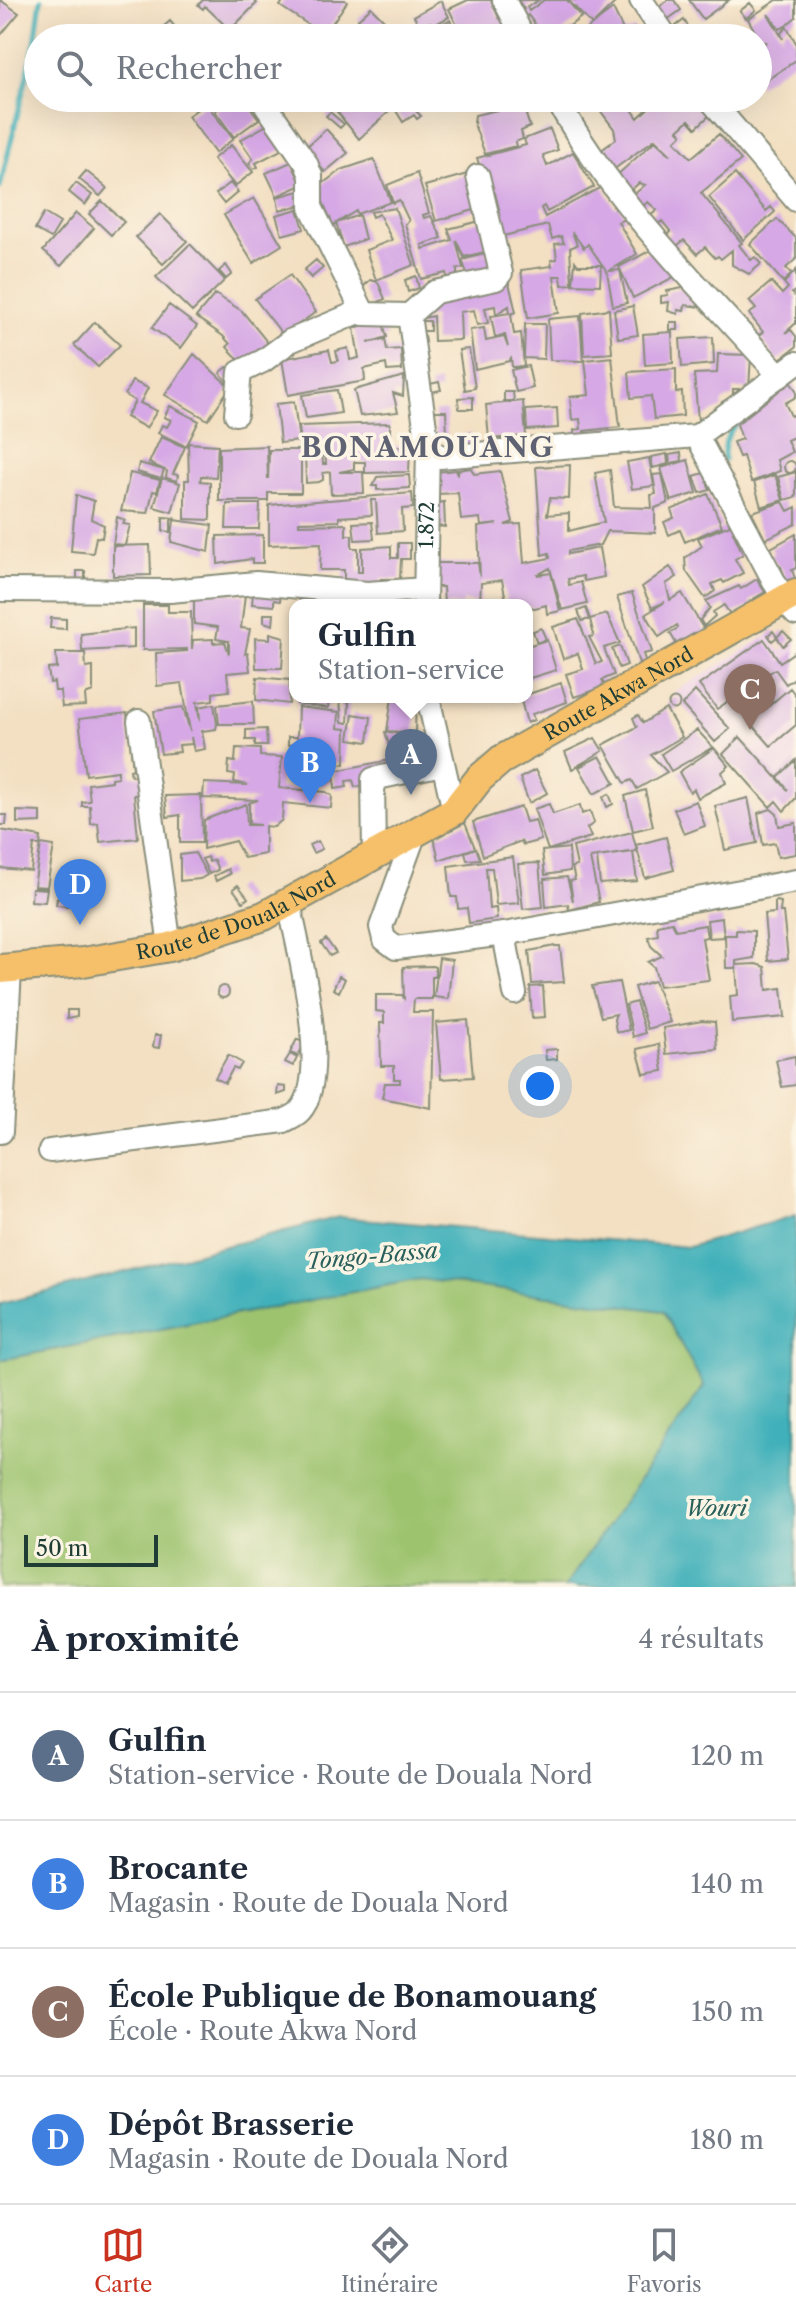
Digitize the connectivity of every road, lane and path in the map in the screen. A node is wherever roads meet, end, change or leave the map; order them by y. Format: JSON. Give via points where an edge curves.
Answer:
{"nodes":[{"id":1,"x":504,"y":0,"type":"edge"},
{"id":2,"x":641,"y":0,"type":"edge"},
{"id":3,"x":517,"y":24,"type":"edge"},
{"id":4,"x":657,"y":24,"type":"edge"},
{"id":5,"x":271,"y":112,"type":"edge"},
{"id":6,"x":565,"y":112,"type":"edge"},
{"id":7,"x":721,"y":112,"type":"edge"},
{"id":8,"x":478,"y":176,"type":"dead end"},
{"id":9,"x":796,"y":200,"type":"edge"},
{"id":10,"x":361,"y":311,"type":"junction"},
{"id":11,"x":409,"y":315,"type":"junction"},
{"id":12,"x":788,"y":370,"type":"edge"},
{"id":13,"x":236,"y":414,"type":"dead end"},
{"id":14,"x":697,"y":436,"type":"junction"},
{"id":15,"x":428,"y":447,"type":"junction"},
{"id":16,"x":0,"y":590,"type":"edge"},
{"id":17,"x":425,"y":597,"type":"edge"},
{"id":18,"x":792,"y":603,"type":"edge"},
{"id":19,"x":429,"y":703,"type":"edge"},
{"id":20,"x":139,"y":721,"type":"dead end"},
{"id":21,"x":442,"y":764,"type":"junction"},
{"id":22,"x":454,"y":811,"type":"junction"},
{"id":23,"x":416,"y":830,"type":"junction"},
{"id":24,"x":374,"y":854,"type":"junction"},
{"id":25,"x":796,"y":881,"type":"edge"},
{"id":26,"x":289,"y":903,"type":"junction"},
{"id":27,"x":504,"y":934,"type":"junction"},
{"id":28,"x":170,"y":947,"type":"junction"},
{"id":29,"x":5,"y":969,"type":"edge"},
{"id":30,"x":515,"y":993,"type":"dead end"},
{"id":31,"x":1,"y":1132,"type":"edge"},
{"id":32,"x":50,"y":1151,"type":"dead end"}],
"edges":[{"from":1,"to":3,"type":"street"},
{"from":2,"to":4,"type":"street"},
{"from":5,"to":10,"type":"street","via":[[306,163],[311,207]]},
{"from":6,"to":12,"type":"street","via":[[636,214]]},
{"from":7,"to":9,"type":"street"},
{"from":8,"to":11,"type":"street","via":[[501,273],[496,279],[435,292]]},
{"from":10,"to":11,"type":"street"},
{"from":10,"to":13,"type":"street","via":[[290,341],[240,372]]},
{"from":11,"to":15,"type":"street","name":"1.872"},
{"from":12,"to":14,"type":"street"},
{"from":14,"to":15,"type":"street","via":[[440,457]]},
{"from":14,"to":18,"type":"street"},
{"from":15,"to":17,"type":"street","name":"1.872"},
{"from":16,"to":17,"type":"street","via":[[170,591],[256,583]]},
{"from":18,"to":22,"type":"main road","name":"Route Akwa Nord","via":[[501,760]]},
{"from":19,"to":21,"type":"street"},
{"from":20,"to":28,"type":"street"},
{"from":21,"to":22,"type":"street"},
{"from":21,"to":24,"type":"street","via":[[372,780]]},
{"from":22,"to":23,"type":"main road","name":"Route de Douala Nord"},
{"from":23,"to":24,"type":"main road","name":"Route de Douala Nord"},
{"from":23,"to":27,"type":"street","via":[[381,927],[384,939],[396,948]]},
{"from":24,"to":26,"type":"main road","name":"Route de Douala Nord"},
{"from":25,"to":27,"type":"street"},
{"from":26,"to":28,"type":"main road","name":"Route de Douala Nord","via":[[214,936]]},
{"from":26,"to":32,"type":"street","via":[[312,1019],[308,1098],[299,1113],[284,1121]]},
{"from":27,"to":30,"type":"street"},
{"from":28,"to":29,"type":"main road","name":"Route de Douala Nord"},
{"from":29,"to":31,"type":"street"}]}
